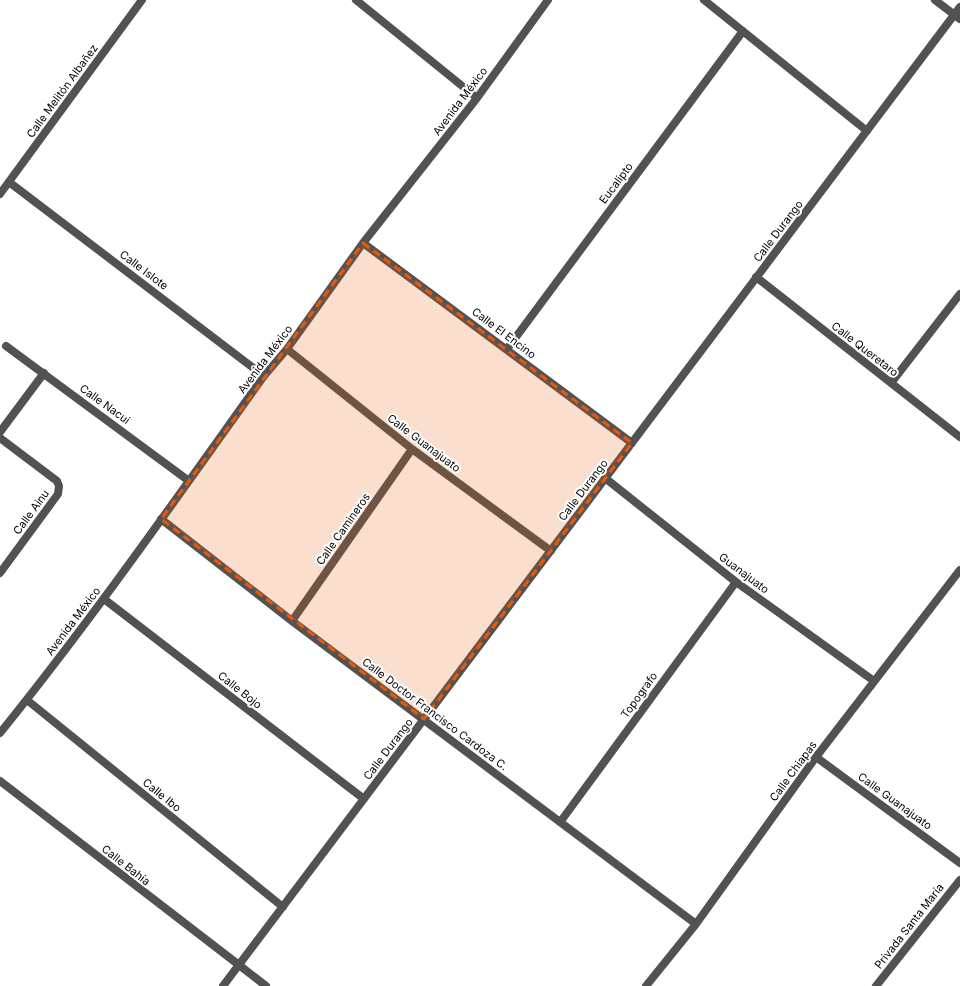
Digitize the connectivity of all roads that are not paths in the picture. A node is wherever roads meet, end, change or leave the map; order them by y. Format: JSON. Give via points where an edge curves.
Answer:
{"nodes":[{"id":1,"x":142,"y":0,"type":"edge"},
{"id":2,"x":356,"y":0,"type":"edge"},
{"id":3,"x":548,"y":0,"type":"edge"},
{"id":4,"x":704,"y":0,"type":"edge"},
{"id":5,"x":935,"y":0,"type":"edge"},
{"id":6,"x":960,"y":7,"type":"edge"},
{"id":7,"x":957,"y":17,"type":"edge"},
{"id":8,"x":743,"y":31,"type":"junction"},
{"id":9,"x":477,"y":98,"type":"junction"},
{"id":10,"x":867,"y":131,"type":"junction"},
{"id":11,"x":9,"y":182,"type":"junction"},
{"id":12,"x":0,"y":194,"type":"edge"},
{"id":13,"x":363,"y":243,"type":"junction"},
{"id":14,"x":756,"y":277,"type":"junction"},
{"id":15,"x":960,"y":294,"type":"edge"},
{"id":16,"x":6,"y":346,"type":"dead end"},
{"id":17,"x":287,"y":349,"type":"junction"},
{"id":18,"x":507,"y":349,"type":"junction"},
{"id":19,"x":44,"y":373,"type":"junction"},
{"id":20,"x":264,"y":376,"type":"junction"},
{"id":21,"x":890,"y":383,"type":"junction"},
{"id":22,"x":0,"y":432,"type":"edge"},
{"id":23,"x":960,"y":437,"type":"edge"},
{"id":24,"x":0,"y":438,"type":"edge"},
{"id":25,"x":632,"y":443,"type":"junction"},
{"id":26,"x":412,"y":449,"type":"junction"},
{"id":27,"x":605,"y":478,"type":"junction"},
{"id":28,"x":189,"y":480,"type":"junction"},
{"id":29,"x":161,"y":519,"type":"junction"},
{"id":30,"x":550,"y":551,"type":"junction"},
{"id":31,"x":960,"y":570,"type":"edge"},
{"id":32,"x":0,"y":573,"type":"edge"},
{"id":33,"x":736,"y":582,"type":"junction"},
{"id":34,"x":104,"y":599,"type":"junction"},
{"id":35,"x":292,"y":620,"type":"junction"},
{"id":36,"x":874,"y":681,"type":"junction"},
{"id":37,"x":27,"y":700,"type":"junction"},
{"id":38,"x":424,"y":719,"type":"junction"},
{"id":39,"x":1,"y":731,"type":"edge"},
{"id":40,"x":816,"y":757,"type":"junction"},
{"id":41,"x":0,"y":782,"type":"edge"},
{"id":42,"x":364,"y":799,"type":"junction"},
{"id":43,"x":561,"y":822,"type":"junction"},
{"id":44,"x":960,"y":863,"type":"edge"},
{"id":45,"x":960,"y":880,"type":"edge"},
{"id":46,"x":283,"y":907,"type":"junction"},
{"id":47,"x":696,"y":924,"type":"junction"},
{"id":48,"x":239,"y":965,"type":"junction"},
{"id":49,"x":223,"y":986,"type":"edge"},
{"id":50,"x":266,"y":986,"type":"edge"},
{"id":51,"x":646,"y":986,"type":"edge"},
{"id":52,"x":876,"y":986,"type":"edge"}],
"edges":[{"from":1,"to":11,"type":"street","name":"Calle Melitón Albañez"},
{"from":2,"to":9,"type":"street"},
{"from":3,"to":9,"type":"street","name":"Avenida México"},
{"from":4,"to":8,"type":"street"},
{"from":5,"to":7,"type":"street"},
{"from":6,"to":7,"type":"street","name":"Calle Durango"},
{"from":7,"to":10,"type":"street","name":"Calle Durango"},
{"from":8,"to":10,"type":"street"},
{"from":8,"to":18,"type":"street","name":"Eucalipto"},
{"from":9,"to":13,"type":"street","name":"Avenida México"},
{"from":10,"to":14,"type":"street","name":"Calle Durango"},
{"from":11,"to":12,"type":"street","name":"Calle Melitón Albañez"},
{"from":11,"to":20,"type":"street","name":"Calle Islote"},
{"from":13,"to":17,"type":"street","name":"Avenida México"},
{"from":13,"to":18,"type":"street","name":"Calle El Encino"},
{"from":14,"to":21,"type":"street","name":"Calle Queretaro"},
{"from":14,"to":25,"type":"street","name":"Calle Durango"},
{"from":15,"to":21,"type":"street"},
{"from":16,"to":19,"type":"street","name":"Calle Nacui"},
{"from":17,"to":20,"type":"street","name":"Avenida México"},
{"from":17,"to":26,"type":"street","name":"Calle Guanajuato"},
{"from":18,"to":25,"type":"street","name":"Calle El Encino"},
{"from":19,"to":22,"type":"street"},
{"from":19,"to":28,"type":"street","name":"Calle Nacui"},
{"from":20,"to":28,"type":"street","name":"Avenida México"},
{"from":21,"to":23,"type":"street","name":"Calle Queretaro"},
{"from":24,"to":32,"type":"street","name":"Calle Ainu","via":[[57,482],[59,489],[58,494]]},
{"from":25,"to":27,"type":"street","name":"Calle Durango"},
{"from":26,"to":30,"type":"street","name":"Calle Guanajuato"},
{"from":26,"to":35,"type":"street","name":"Calle Camineros"},
{"from":27,"to":30,"type":"street","name":"Calle Durango"},
{"from":27,"to":33,"type":"street","name":"Guanajuato"},
{"from":28,"to":29,"type":"street","name":"Avenida México"},
{"from":29,"to":34,"type":"street","name":"Avenida México"},
{"from":29,"to":35,"type":"street","name":"Calle Doctor Francisco Cardoza C."},
{"from":30,"to":38,"type":"street","name":"Calle Durango"},
{"from":31,"to":36,"type":"street","name":"Calle Chiapas"},
{"from":33,"to":36,"type":"street","name":"Guanajuato"},
{"from":33,"to":43,"type":"street","name":"Topografo"},
{"from":34,"to":37,"type":"street","name":"Avenida México"},
{"from":34,"to":42,"type":"street","name":"Calle Bojo"},
{"from":35,"to":38,"type":"street","name":"Calle Doctor Francisco Cardoza C."},
{"from":36,"to":40,"type":"street","name":"Calle Chiapas"},
{"from":37,"to":39,"type":"street","name":"Avenida México"},
{"from":37,"to":46,"type":"street","name":"Calle Ibo"},
{"from":38,"to":42,"type":"street","name":"Calle Durango"},
{"from":38,"to":43,"type":"street","name":"Calle Doctor Francisco Cardoza C."},
{"from":40,"to":44,"type":"street","name":"Calle Guanajuato"},
{"from":40,"to":47,"type":"street","name":"Calle Chiapas"},
{"from":41,"to":48,"type":"street","name":"Calle Bahía"},
{"from":42,"to":46,"type":"street","name":"Calle Durango"},
{"from":43,"to":47,"type":"street","name":"Calle Doctor Francisco Cardoza C."},
{"from":45,"to":52,"type":"street","name":"Privada Santa María"},
{"from":46,"to":48,"type":"street","name":"Calle Durango"},
{"from":47,"to":51,"type":"street","name":"Calle Chiapas"},
{"from":48,"to":49,"type":"street","name":"Calle Durango"},
{"from":48,"to":50,"type":"street","name":"Calle Bahía"}]}
